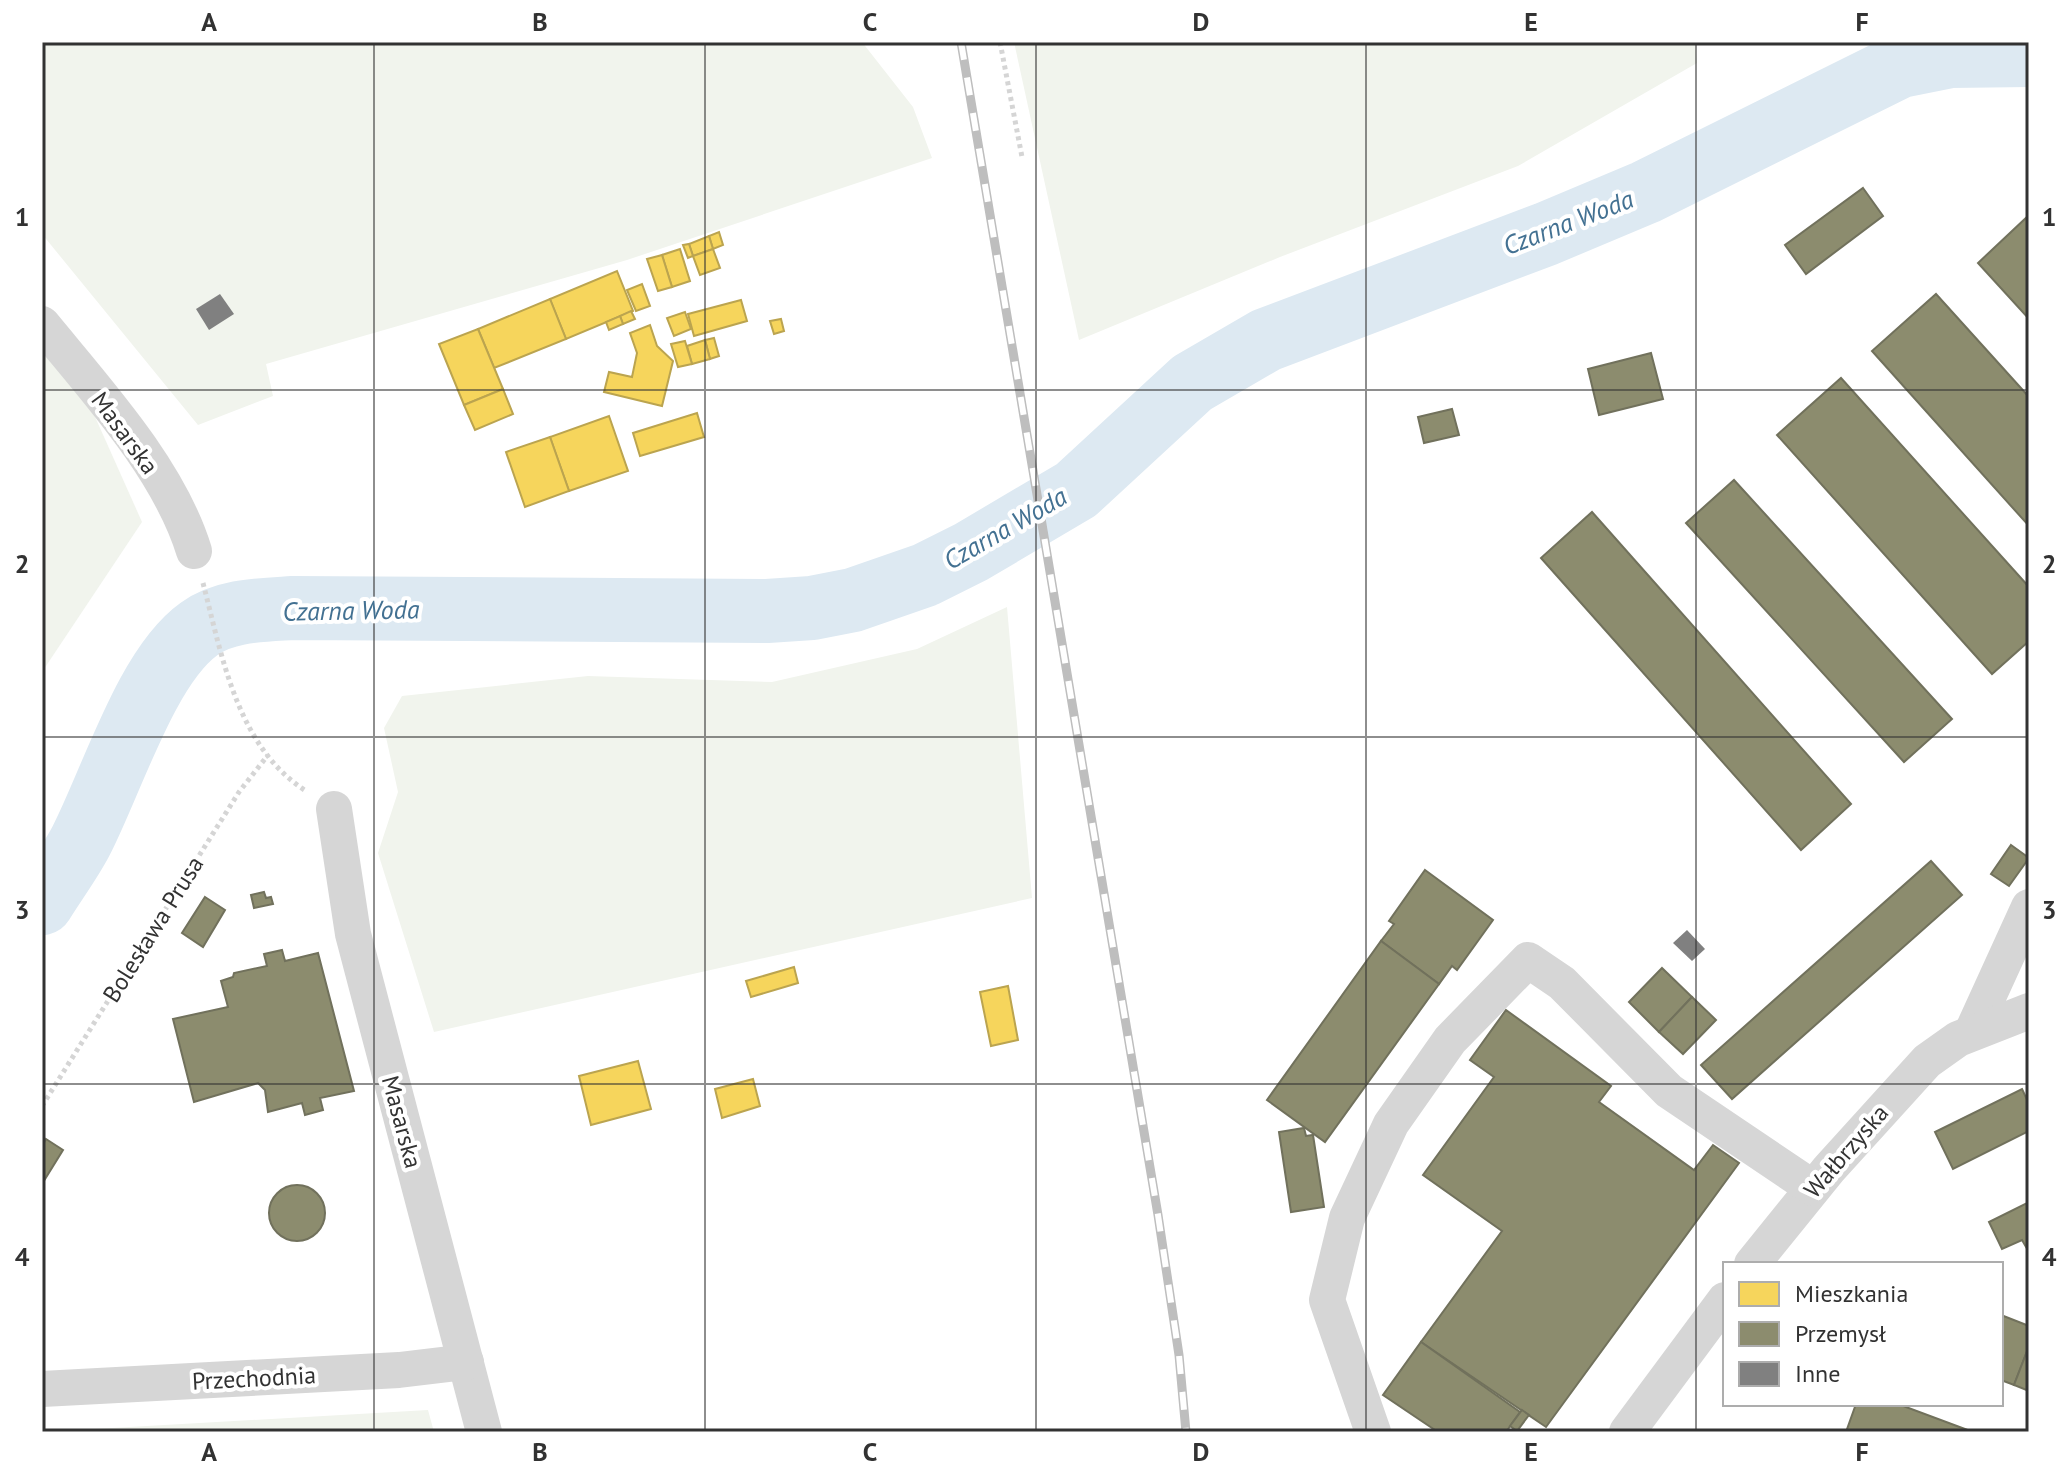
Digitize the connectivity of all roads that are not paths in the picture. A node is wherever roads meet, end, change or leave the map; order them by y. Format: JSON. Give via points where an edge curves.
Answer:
{"nodes":[{"id":1,"x":42,"y":324,"type":"edge"},
{"id":2,"x":194,"y":551,"type":"road end"},
{"id":3,"x":334,"y":809,"type":"road end"},
{"id":4,"x":2029,"y":907,"type":"edge"},
{"id":5,"x":2029,"y":1011,"type":"edge"},
{"id":6,"x":1960,"y":1039,"type":"junction"},
{"id":7,"x":1813,"y":1188,"type":"junction"},
{"id":8,"x":1754,"y":1262,"type":"edge"},
{"id":9,"x":1723,"y":1303,"type":"edge"},
{"id":10,"x":466,"y":1362,"type":"junction"},
{"id":11,"x":42,"y":1389,"type":"edge"},
{"id":12,"x":484,"y":1432,"type":"edge"},
{"id":13,"x":1373,"y":1432,"type":"edge"},
{"id":14,"x":1627,"y":1432,"type":"edge"}],
"edges":[{"from":1,"to":2,"type":"street","name":"Masarska","via":[[139,448],[175,506]]},
{"from":3,"to":10,"type":"street","name":"Masarska","via":[[350,924]]},
{"from":4,"to":6,"type":"street"},
{"from":5,"to":6,"type":"street"},
{"from":6,"to":7,"type":"street","name":"Wałbrzyska","via":[[1919,1069]]},
{"from":7,"to":8,"type":"street","name":"Wałbrzyska"},
{"from":7,"to":13,"type":"street","via":[[1669,1091],[1562,983],[1528,960],[1450,1040],[1391,1124],[1347,1218],[1327,1300]]},
{"from":9,"to":14,"type":"street"},
{"from":10,"to":11,"type":"street","name":"Przechodnia"},
{"from":10,"to":12,"type":"street","name":"Masarska"}]}
